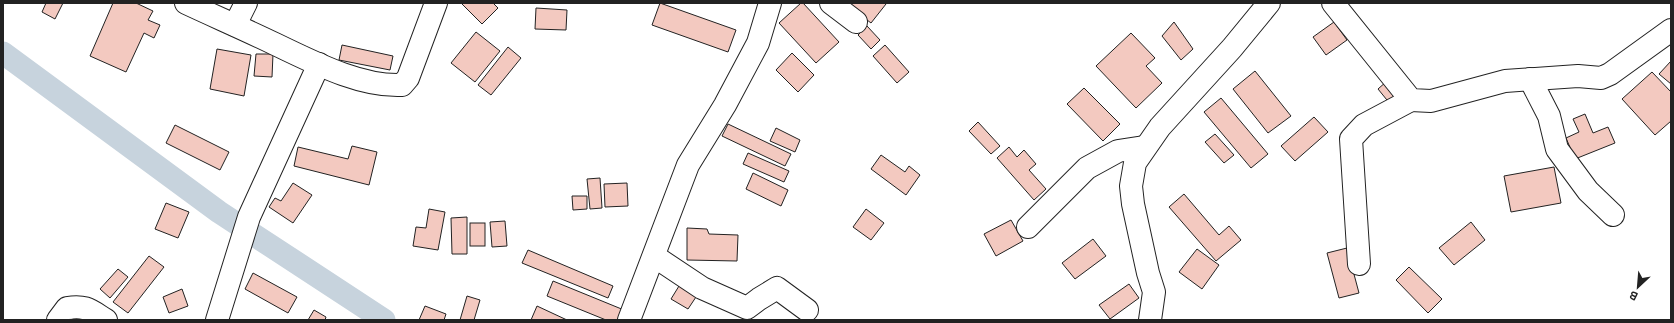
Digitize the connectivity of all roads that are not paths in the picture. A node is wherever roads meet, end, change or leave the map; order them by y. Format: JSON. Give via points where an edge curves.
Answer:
{"nodes":[{"id":1,"x":186,"y":3,"type":"edge"},
{"id":2,"x":246,"y":3,"type":"edge"},
{"id":3,"x":436,"y":3,"type":"edge"},
{"id":4,"x":770,"y":3,"type":"edge"},
{"id":5,"x":831,"y":3,"type":"edge"},
{"id":6,"x":1269,"y":3,"type":"edge"},
{"id":7,"x":1333,"y":3,"type":"edge"},
{"id":8,"x":856,"y":22,"type":"dead end"},
{"id":9,"x":235,"y":25,"type":"junction"},
{"id":10,"x":1671,"y":30,"type":"edge"},
{"id":11,"x":319,"y":64,"type":"junction"},
{"id":12,"x":1530,"y":79,"type":"junction"},
{"id":13,"x":1411,"y":100,"type":"junction"},
{"id":14,"x":1144,"y":148,"type":"junction"},
{"id":15,"x":1613,"y":215,"type":"dead end"},
{"id":16,"x":1028,"y":227,"type":"dead end"},
{"id":17,"x":654,"y":256,"type":"junction"},
{"id":18,"x":1359,"y":264,"type":"dead end"},
{"id":19,"x":807,"y":310,"type":"dead end"},
{"id":20,"x":58,"y":320,"type":"edge"},
{"id":21,"x":106,"y":320,"type":"edge"},
{"id":22,"x":217,"y":320,"type":"edge"},
{"id":23,"x":629,"y":320,"type":"edge"},
{"id":24,"x":1150,"y":320,"type":"edge"}],
"edges":[{"from":1,"to":9,"type":"street"},
{"from":2,"to":9,"type":"street"},
{"from":3,"to":11,"type":"street","via":[[417,57],[402,85],[388,86],[364,80]]},
{"from":4,"to":17,"type":"street","via":[[758,43],[725,106],[688,165]]},
{"from":5,"to":8,"type":"street"},
{"from":6,"to":14,"type":"street"},
{"from":7,"to":13,"type":"street"},
{"from":9,"to":11,"type":"street"},
{"from":10,"to":12,"type":"street","via":[[1601,78],[1578,76]]},
{"from":11,"to":22,"type":"street","via":[[249,217]]},
{"from":12,"to":13,"type":"street","via":[[1505,81],[1430,101]]},
{"from":12,"to":15,"type":"street","via":[[1549,116],[1557,149],[1588,191]]},
{"from":13,"to":18,"type":"street","via":[[1364,125],[1351,139]]},
{"from":14,"to":16,"type":"street","via":[[1118,151],[1087,168]]},
{"from":14,"to":24,"type":"street","via":[[1135,163],[1131,186],[1154,292]]},
{"from":17,"to":19,"type":"street","via":[[702,288],[748,308],[777,288]]},
{"from":17,"to":23,"type":"street"},
{"from":20,"to":21,"type":"street","via":[[67,308],[79,306]]}]}
